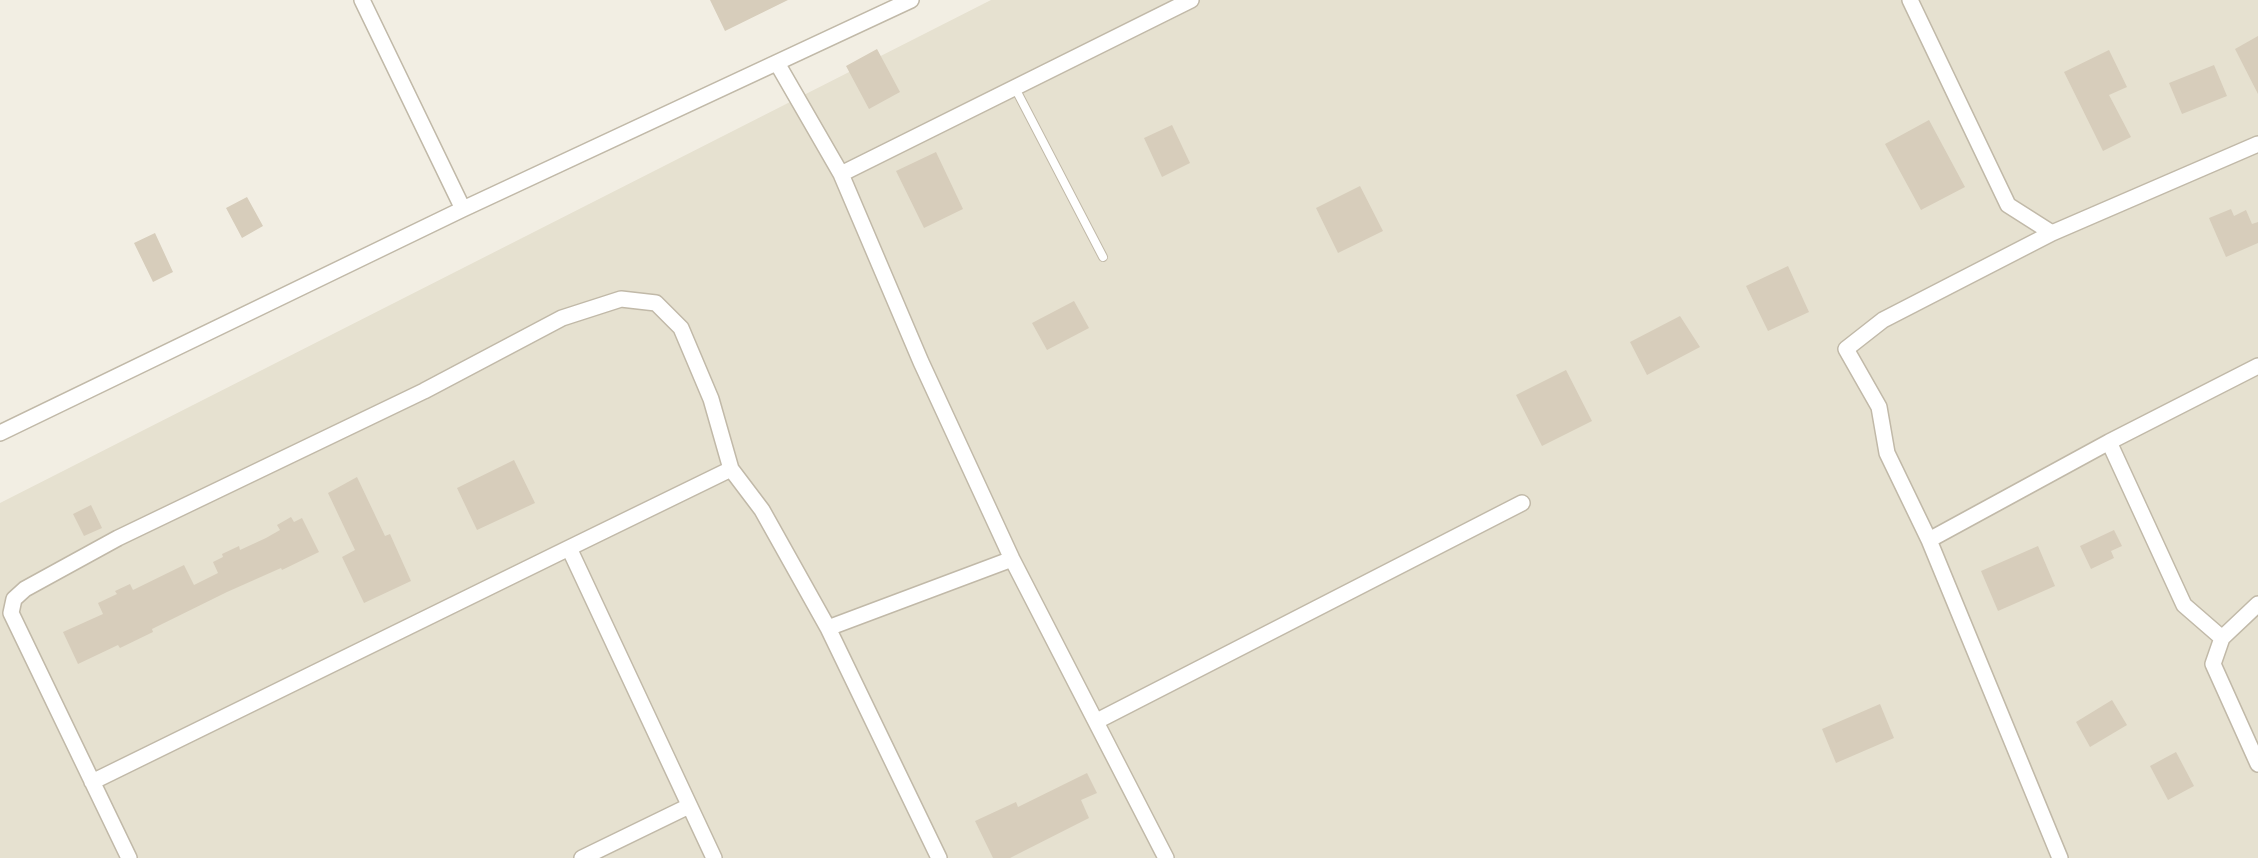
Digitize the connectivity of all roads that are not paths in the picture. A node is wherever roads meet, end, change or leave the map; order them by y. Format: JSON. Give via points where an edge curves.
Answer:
{"nodes":[{"id":1,"x":362,"y":0,"type":"edge"},
{"id":2,"x":911,"y":0,"type":"edge"},
{"id":3,"x":1191,"y":0,"type":"edge"},
{"id":4,"x":1910,"y":0,"type":"edge"},
{"id":5,"x":777,"y":63,"type":"junction"},
{"id":6,"x":1015,"y":88,"type":"junction"},
{"id":7,"x":2258,"y":144,"type":"edge"},
{"id":8,"x":841,"y":174,"type":"junction"},
{"id":9,"x":463,"y":209,"type":"junction"},
{"id":10,"x":2052,"y":234,"type":"junction"},
{"id":11,"x":1103,"y":257,"type":"dead end"},
{"id":12,"x":2258,"y":366,"type":"edge"},
{"id":13,"x":0,"y":432,"type":"edge"},
{"id":14,"x":2109,"y":442,"type":"junction"},
{"id":15,"x":732,"y":469,"type":"junction"},
{"id":16,"x":1522,"y":503,"type":"dead end"},
{"id":17,"x":1929,"y":540,"type":"junction"},
{"id":18,"x":569,"y":548,"type":"junction"},
{"id":19,"x":1012,"y":559,"type":"junction"},
{"id":20,"x":2258,"y":604,"type":"edge"},
{"id":21,"x":828,"y":628,"type":"junction"},
{"id":22,"x":2222,"y":638,"type":"junction"},
{"id":23,"x":1097,"y":721,"type":"junction"},
{"id":24,"x":2258,"y":764,"type":"edge"},
{"id":25,"x":92,"y":782,"type":"junction"},
{"id":26,"x":689,"y":806,"type":"junction"},
{"id":27,"x":129,"y":858,"type":"edge"},
{"id":28,"x":582,"y":858,"type":"edge"},
{"id":29,"x":714,"y":858,"type":"edge"},
{"id":30,"x":939,"y":858,"type":"edge"},
{"id":31,"x":1166,"y":858,"type":"edge"},
{"id":32,"x":2059,"y":858,"type":"edge"}],
"edges":[{"from":1,"to":9,"type":"street"},
{"from":2,"to":5,"type":"street"},
{"from":3,"to":6,"type":"street"},
{"from":4,"to":10,"type":"street","via":[[2008,204]]},
{"from":5,"to":8,"type":"street"},
{"from":5,"to":9,"type":"street"},
{"from":6,"to":8,"type":"street"},
{"from":6,"to":11,"type":"lane"},
{"from":7,"to":10,"type":"street"},
{"from":8,"to":19,"type":"street","via":[[920,362]]},
{"from":9,"to":13,"type":"street"},
{"from":10,"to":17,"type":"street","via":[[1883,320],[1846,349],[1879,407],[1887,453]]},
{"from":12,"to":14,"type":"street"},
{"from":14,"to":17,"type":"street"},
{"from":14,"to":22,"type":"street","via":[[2184,605]]},
{"from":15,"to":18,"type":"street"},
{"from":15,"to":21,"type":"street","via":[[762,510]]},
{"from":15,"to":25,"type":"street","via":[[711,399],[681,328],[656,303],[621,299],[562,318],[424,391],[118,538],[26,589],[14,599],[11,613]]},
{"from":16,"to":23,"type":"street"},
{"from":17,"to":32,"type":"street"},
{"from":18,"to":25,"type":"street"},
{"from":18,"to":26,"type":"street"},
{"from":19,"to":21,"type":"street"},
{"from":19,"to":23,"type":"street"},
{"from":20,"to":22,"type":"street"},
{"from":21,"to":30,"type":"street"},
{"from":22,"to":24,"type":"street","via":[[2213,664]]},
{"from":23,"to":31,"type":"street"},
{"from":25,"to":27,"type":"street"},
{"from":26,"to":28,"type":"street"},
{"from":26,"to":29,"type":"street"}]}
